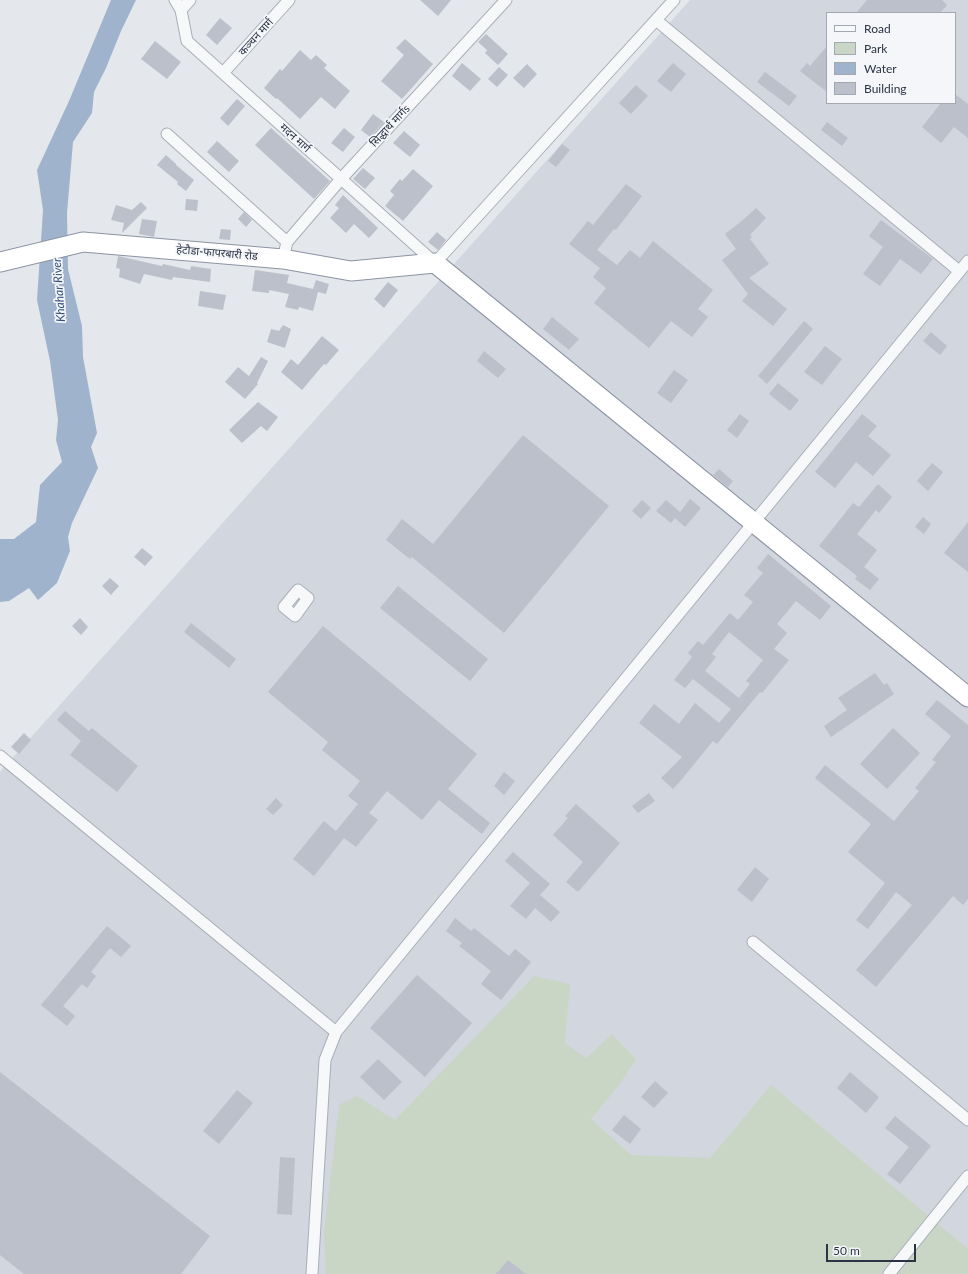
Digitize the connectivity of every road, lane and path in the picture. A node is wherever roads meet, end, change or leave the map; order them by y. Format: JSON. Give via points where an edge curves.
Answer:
{"nodes":[{"id":1,"x":190,"y":0,"type":"edge"},
{"id":2,"x":289,"y":0,"type":"edge"},
{"id":3,"x":506,"y":0,"type":"edge"},
{"id":4,"x":674,"y":0,"type":"edge"},
{"id":5,"x":178,"y":5,"type":"edge"},
{"id":6,"x":656,"y":20,"type":"junction"},
{"id":7,"x":223,"y":73,"type":"junction"},
{"id":8,"x":167,"y":134,"type":"dead end"},
{"id":9,"x":341,"y":179,"type":"junction"},
{"id":10,"x":285,"y":250,"type":"junction"},
{"id":11,"x":968,"y":261,"type":"edge"},
{"id":12,"x":0,"y":262,"type":"edge"},
{"id":13,"x":435,"y":263,"type":"junction"},
{"id":14,"x":960,"y":271,"type":"junction"},
{"id":15,"x":754,"y":522,"type":"junction"},
{"id":16,"x":968,"y":697,"type":"edge"},
{"id":17,"x":0,"y":756,"type":"edge"},
{"id":18,"x":753,"y":942,"type":"dead end"},
{"id":19,"x":336,"y":1032,"type":"junction"},
{"id":20,"x":968,"y":1120,"type":"edge"},
{"id":21,"x":968,"y":1176,"type":"edge"},
{"id":22,"x":312,"y":1274,"type":"edge"},
{"id":23,"x":889,"y":1274,"type":"edge"}],
"edges":[{"from":1,"to":5,"type":"street"},
{"from":2,"to":7,"type":"street","name":"कञ्चन मार्ग"},
{"from":3,"to":9,"type":"street","name":"सिद्धार्थ मार्गs"},
{"from":4,"to":6,"type":"street"},
{"from":5,"to":7,"type":"street","name":"मदन मार्ग","via":[[187,41]]},
{"from":6,"to":13,"type":"street"},
{"from":6,"to":14,"type":"street"},
{"from":7,"to":9,"type":"street","name":"मदन मार्ग"},
{"from":8,"to":10,"type":"street"},
{"from":9,"to":10,"type":"street","name":"सिद्धार्थ मार्गs"},
{"from":9,"to":13,"type":"street","name":"मदन मार्ग"},
{"from":10,"to":12,"type":"highway","name":"हेटौडा-फापरबारी रोड","via":[[83,242]]},
{"from":10,"to":13,"type":"highway","name":"हेटौडा-फापरबारी रोड","via":[[351,271]]},
{"from":11,"to":14,"type":"street"},
{"from":13,"to":15,"type":"highway"},
{"from":14,"to":15,"type":"street"},
{"from":15,"to":16,"type":"highway"},
{"from":15,"to":19,"type":"street"},
{"from":17,"to":19,"type":"street"},
{"from":18,"to":20,"type":"street"},
{"from":19,"to":22,"type":"street","via":[[325,1060]]},
{"from":21,"to":23,"type":"street"}]}
